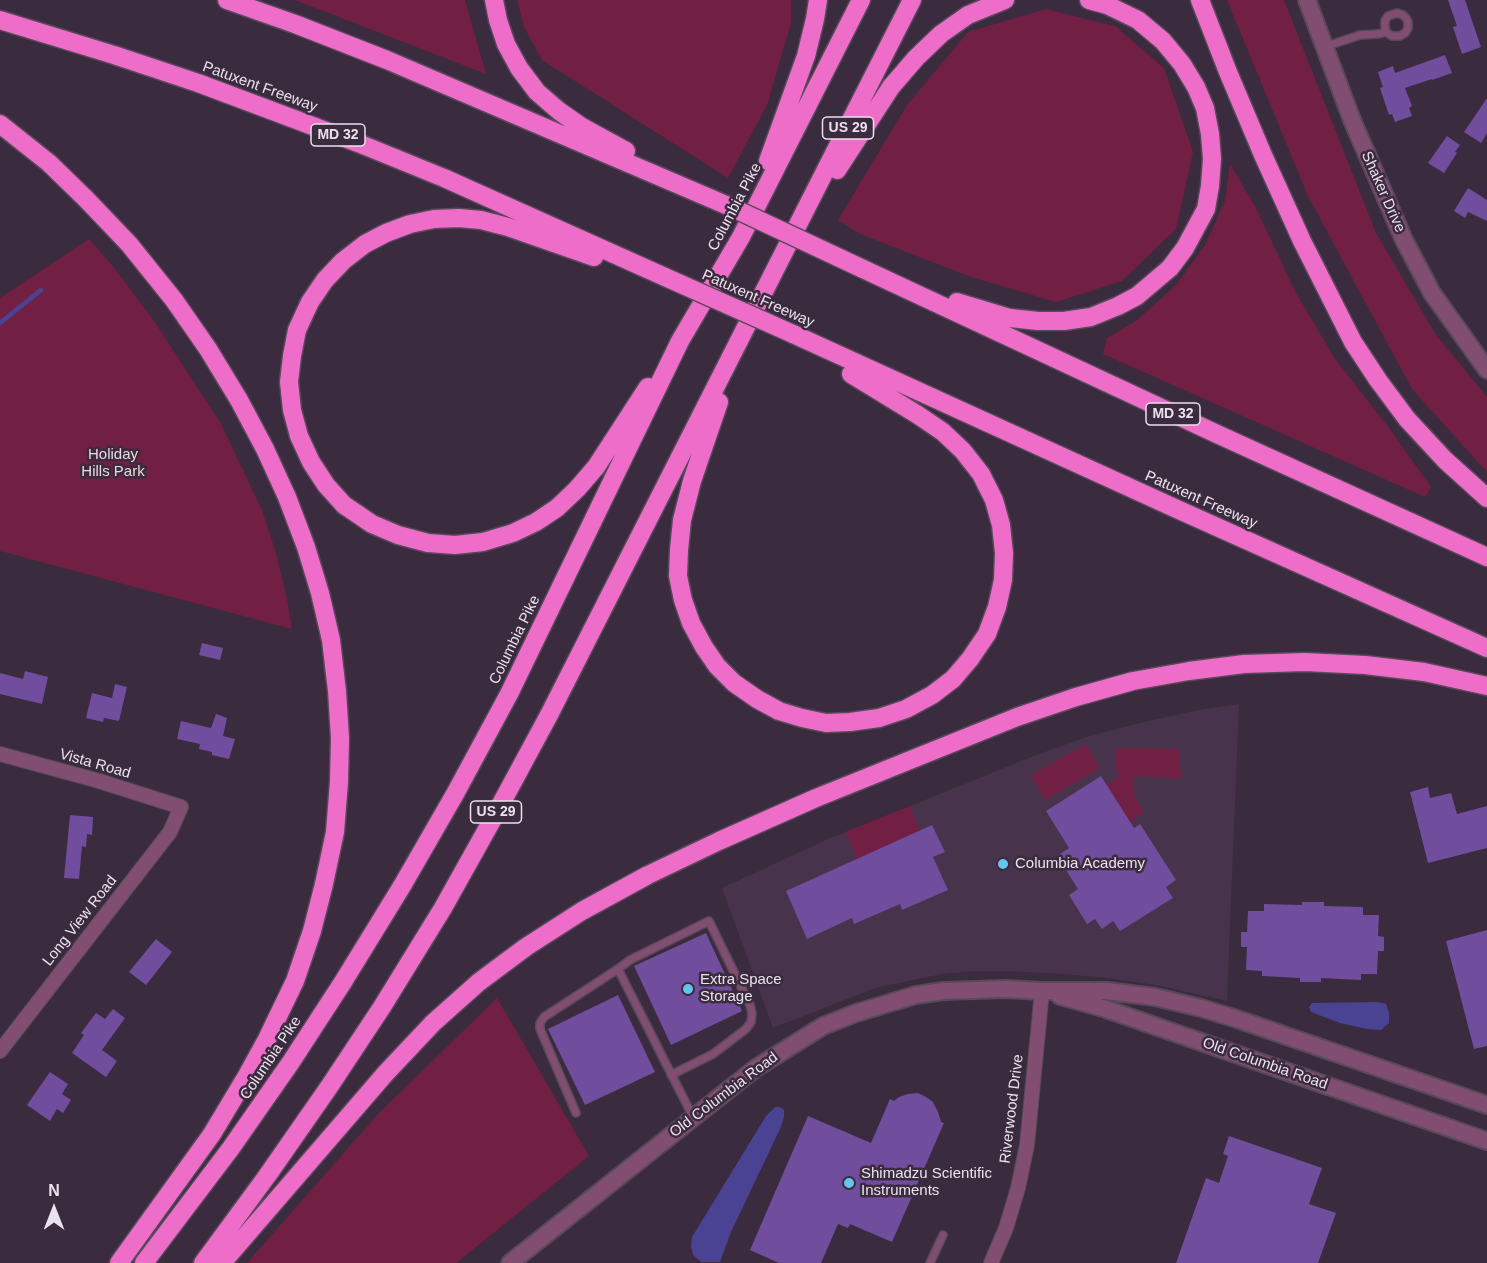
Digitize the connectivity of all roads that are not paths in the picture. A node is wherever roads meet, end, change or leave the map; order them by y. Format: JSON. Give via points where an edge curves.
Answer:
{"nodes":[{"id":1,"x":227,"y":0,"type":"edge"},
{"id":2,"x":494,"y":0,"type":"edge"},
{"id":3,"x":818,"y":0,"type":"edge"},
{"id":4,"x":861,"y":0,"type":"edge"},
{"id":5,"x":912,"y":0,"type":"edge"},
{"id":6,"x":1005,"y":0,"type":"edge"},
{"id":7,"x":1089,"y":0,"type":"edge"},
{"id":8,"x":1200,"y":0,"type":"edge"},
{"id":9,"x":1307,"y":0,"type":"edge"},
{"id":10,"x":0,"y":20,"type":"edge"},
{"id":11,"x":1386,"y":32,"type":"dead end"},
{"id":12,"x":0,"y":33,"type":"edge"},
{"id":13,"x":1324,"y":47,"type":"junction"},
{"id":14,"x":0,"y":124,"type":"edge"},
{"id":15,"x":733,"y":208,"type":"junction"},
{"id":16,"x":741,"y":237,"type":"junction"},
{"id":17,"x":783,"y":255,"type":"junction"},
{"id":18,"x":594,"y":257,"type":"junction"},
{"id":19,"x":861,"y":268,"type":"junction"},
{"id":20,"x":663,"y":282,"type":"junction"},
{"id":21,"x":744,"y":334,"type":"junction"},
{"id":22,"x":790,"y":340,"type":"junction"},
{"id":23,"x":680,"y":341,"type":"junction"},
{"id":24,"x":1487,"y":369,"type":"edge"},
{"id":25,"x":851,"y":374,"type":"junction"},
{"id":26,"x":1487,"y":498,"type":"edge"},
{"id":27,"x":1179,"y":510,"type":"junction"},
{"id":28,"x":1487,"y":557,"type":"edge"},
{"id":29,"x":1487,"y":648,"type":"edge"},
{"id":30,"x":1487,"y":686,"type":"edge"},
{"id":31,"x":0,"y":754,"type":"edge"},
{"id":32,"x":181,"y":807,"type":"joint"},
{"id":33,"x":618,"y":969,"type":"junction"},
{"id":34,"x":1042,"y":991,"type":"junction"},
{"id":35,"x":0,"y":1051,"type":"edge"},
{"id":36,"x":671,"y":1075,"type":"junction"},
{"id":37,"x":1487,"y":1105,"type":"edge"},
{"id":38,"x":576,"y":1113,"type":"dead end"},
{"id":39,"x":693,"y":1117,"type":"junction"},
{"id":40,"x":1487,"y":1141,"type":"edge"},
{"id":41,"x":943,"y":1235,"type":"dead end"},
{"id":42,"x":119,"y":1263,"type":"edge"},
{"id":43,"x":144,"y":1263,"type":"edge"},
{"id":44,"x":203,"y":1263,"type":"edge"},
{"id":45,"x":222,"y":1263,"type":"edge"},
{"id":46,"x":510,"y":1263,"type":"edge"},
{"id":47,"x":930,"y":1263,"type":"edge"},
{"id":48,"x":991,"y":1263,"type":"edge"}],
"edges":[{"from":1,"to":15,"type":"highway","number":"MD 32","via":[[387,60]]},
{"from":2,"to":15,"type":"highway","via":[[506,44],[537,92],[582,127]]},
{"from":3,"to":16,"type":"highway","via":[[806,56]]},
{"from":4,"to":16,"type":"highway","name":"Columbia Pike","number":"US 29"},
{"from":5,"to":17,"type":"highway","number":"US 29"},
{"from":6,"to":17,"type":"highway","via":[[968,15],[916,58],[891,87]]},
{"from":7,"to":19,"type":"highway","via":[[1138,20],[1164,41],[1182,64],[1205,108],[1212,159],[1206,209],[1170,268],[1137,296],[1118,306],[1064,321],[1010,318]]},
{"from":8,"to":26,"type":"highway","via":[[1263,155],[1353,342],[1407,418]]},
{"from":9,"to":13,"type":"street","name":"Shaker Drive"},
{"from":10,"to":20,"type":"highway","name":"Patuxent Freeway","number":"MD 32","via":[[188,80],[336,134],[444,178]]},
{"from":11,"to":13,"type":"lane","via":[[1360,35]]},
{"from":12,"to":18,"type":"highway","via":[[267,120],[439,188]]},
{"from":13,"to":24,"type":"street","name":"Shaker Drive","via":[[1404,240],[1432,292]]},
{"from":14,"to":42,"type":"highway","via":[[49,164],[129,244],[174,300],[239,400],[287,497],[306,547],[331,640],[337,691],[340,760],[335,832],[312,931],[295,981],[267,1039],[212,1134]]},
{"from":15,"to":19,"type":"highway","number":"MD 32","bridge":true},
{"from":16,"to":23,"type":"highway","name":"Columbia Pike","number":"US 29"},
{"from":17,"to":21,"type":"highway","number":"US 29"},
{"from":18,"to":20,"type":"highway"},
{"from":18,"to":23,"type":"highway","via":[[508,227],[459,218],[410,224],[365,244],[343,261],[310,302],[297,330],[289,382],[299,436],[326,485],[344,505],[372,524],[428,543],[483,542],[536,522],[577,489],[596,467]]},
{"from":19,"to":28,"type":"highway","number":"MD 32"},
{"from":20,"to":22,"type":"highway","name":"Patuxent Freeway","number":"MD 32","bridge":true},
{"from":21,"to":25,"type":"highway","via":[[682,520],[678,576],[683,600],[704,647],[734,682],[779,711],[826,723],[879,718],[932,696],[953,679],[987,634],[1003,580],[1001,525],[981,474],[943,432]]},
{"from":21,"to":44,"type":"highway","number":"US 29","via":[[549,715],[443,908],[329,1087]]},
{"from":22,"to":25,"type":"highway"},
{"from":22,"to":27,"type":"highway","name":"Patuxent Freeway","number":"MD 32"},
{"from":23,"to":43,"type":"highway","name":"Columbia Pike","number":"US 29","via":[[509,694],[402,886],[291,1062]]},
{"from":25,"to":27,"type":"highway","via":[[1009,445]]},
{"from":27,"to":29,"type":"highway","name":"Patuxent Freeway","number":"MD 32"},
{"from":30,"to":45,"type":"highway","via":[[1424,672],[1305,662],[1244,664],[1133,681],[1017,717],[719,841],[582,911],[479,982],[384,1075]]},
{"from":31,"to":32,"type":"street","name":"Vista Road"},
{"from":32,"to":35,"type":"street","name":"Long View Road","via":[[170,832]]},
{"from":33,"to":36,"type":"lane"},
{"from":33,"to":36,"type":"lane","via":[[709,921],[750,1005],[751,1022],[713,1054]]},
{"from":33,"to":38,"type":"lane","via":[[540,1023]]},
{"from":34,"to":37,"type":"street","name":"Old Columbia Road","via":[[1107,991],[1201,1008]]},
{"from":34,"to":39,"type":"street","name":"Old Columbia Road","via":[[944,991],[856,1013],[823,1026],[764,1062]]},
{"from":34,"to":40,"type":"street","name":"Old Columbia Road","via":[[1106,1009]]},
{"from":34,"to":48,"type":"street","name":"Riverwood Drive","via":[[1027,1145],[1006,1228]]},
{"from":36,"to":39,"type":"lane"},
{"from":39,"to":46,"type":"street","name":"Old Columbia Road"},
{"from":41,"to":47,"type":"lane"}]}
